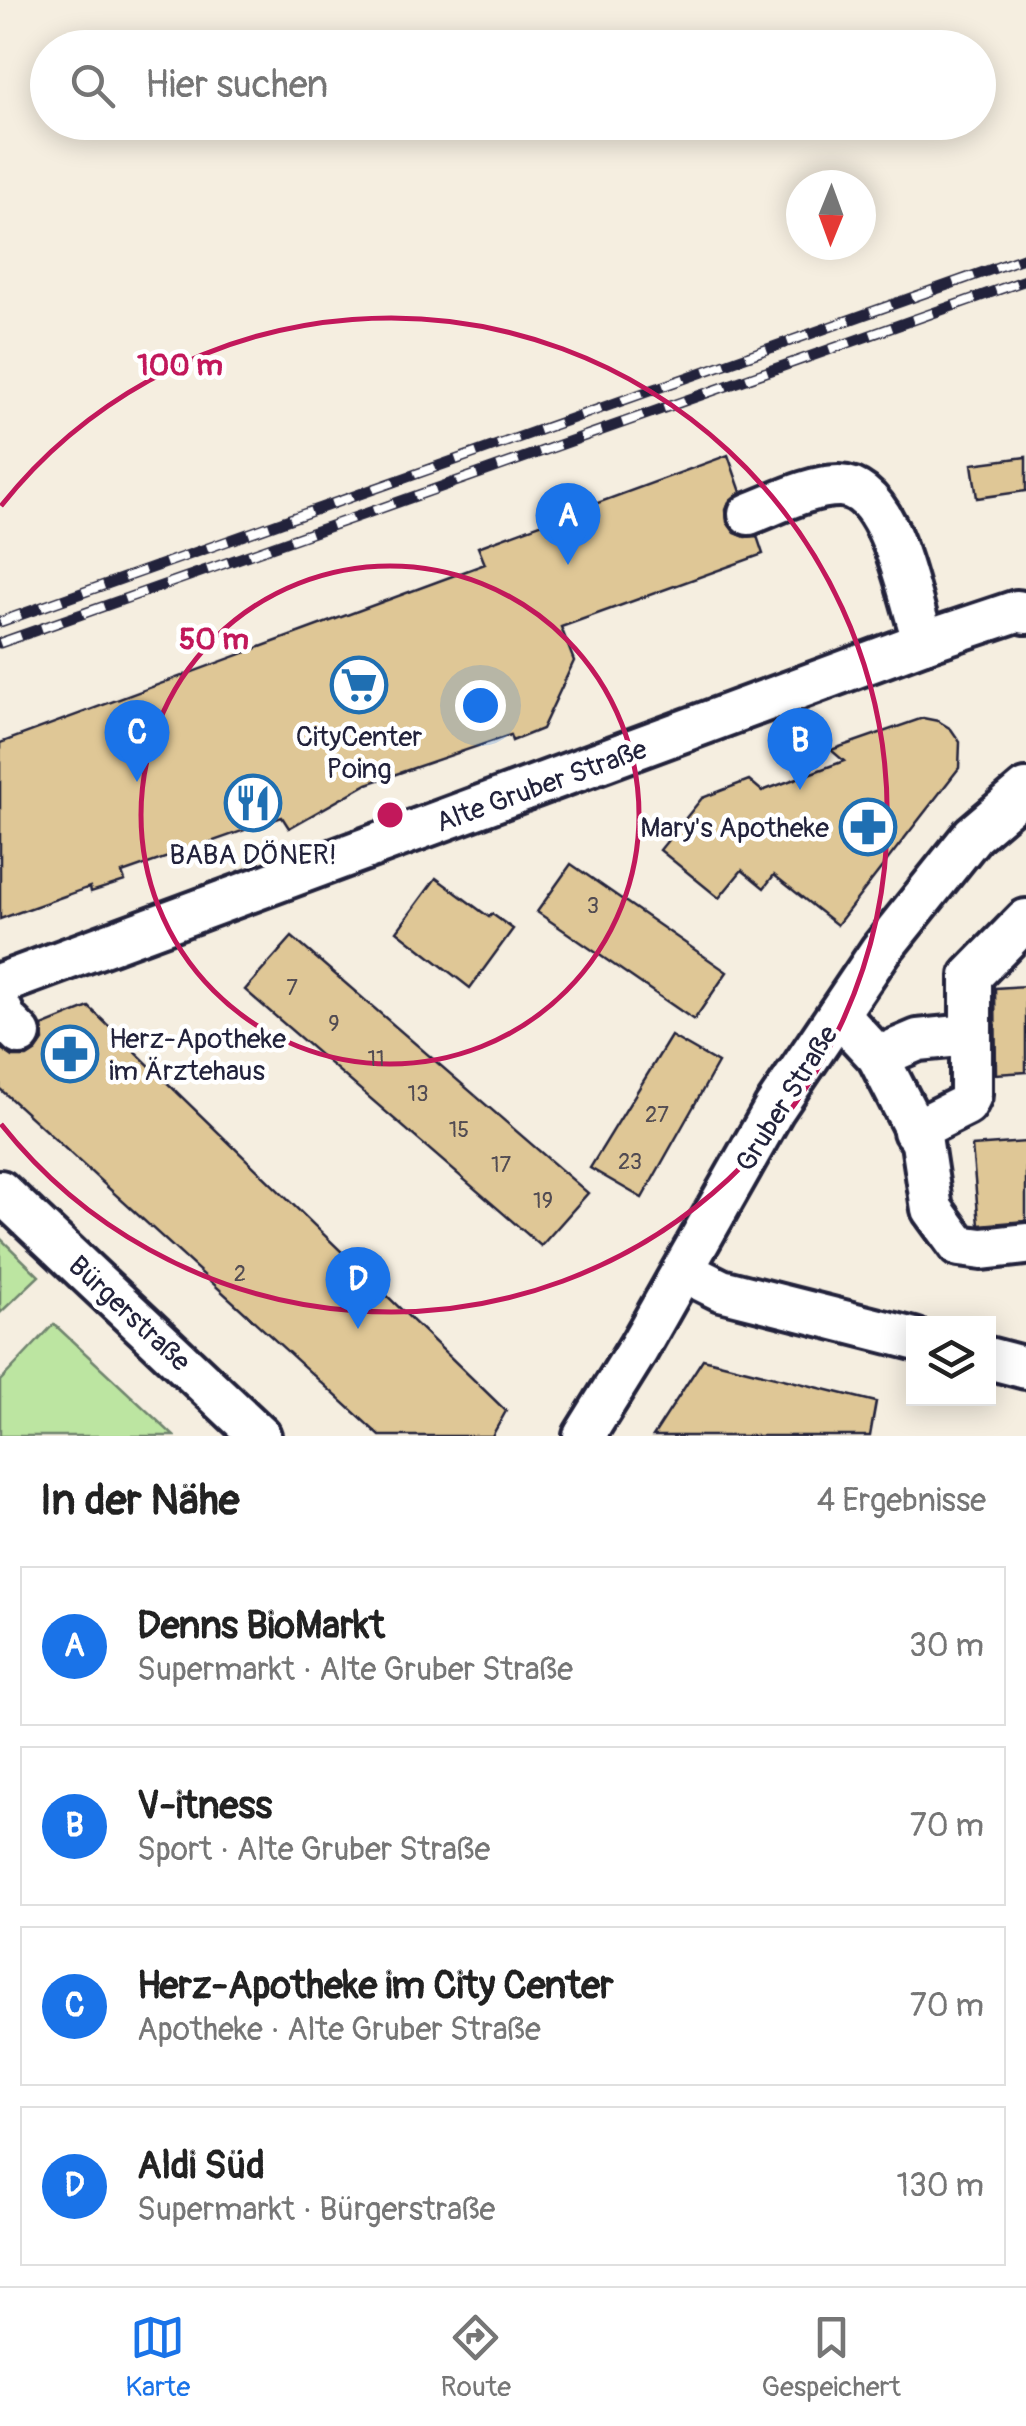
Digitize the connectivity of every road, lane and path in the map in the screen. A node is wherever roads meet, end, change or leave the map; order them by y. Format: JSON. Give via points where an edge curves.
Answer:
{"nodes":[{"id":1,"x":749,"y":514,"type":"dead end"},
{"id":2,"x":1026,"y":614,"type":"edge"},
{"id":3,"x":924,"y":642,"type":"junction"},
{"id":4,"x":1026,"y":790,"type":"edge"},
{"id":5,"x":1026,"y":920,"type":"edge"},
{"id":6,"x":0,"y":984,"type":"edge"},
{"id":7,"x":838,"y":1014,"type":"junction"},
{"id":8,"x":970,"y":1036,"type":"junction"},
{"id":9,"x":878,"y":1056,"type":"junction"},
{"id":10,"x":914,"y":1131,"type":"junction"},
{"id":11,"x":0,"y":1191,"type":"edge"},
{"id":12,"x":1026,"y":1244,"type":"edge"},
{"id":13,"x":683,"y":1271,"type":"junction"},
{"id":14,"x":906,"y":1337,"type":"edge"},
{"id":15,"x":996,"y":1360,"type":"edge"},
{"id":16,"x":1026,"y":1368,"type":"edge"},
{"id":17,"x":260,"y":1436,"type":"edge"},
{"id":18,"x":584,"y":1436,"type":"edge"}],
"edges":[{"from":1,"to":3,"type":"street","via":[[816,490],[856,488],[882,517]]},
{"from":2,"to":3,"type":"street","name":"Alte Gruber Straße","via":[[1017,611]]},
{"from":3,"to":6,"type":"street","name":"Alte Gruber Straße"},
{"from":4,"to":7,"type":"street","name":"Gruber Straße","via":[[973,835]]},
{"from":5,"to":8,"type":"street","via":[[971,976]]},
{"from":7,"to":9,"type":"street"},
{"from":7,"to":13,"type":"street","name":"Gruber Straße","via":[[774,1109]]},
{"from":8,"to":9,"type":"street","via":[[918,1040]]},
{"from":8,"to":10,"type":"street","via":[[966,1104]]},
{"from":9,"to":10,"type":"street"},
{"from":10,"to":12,"type":"street","via":[[922,1143],[932,1208],[959,1246]]},
{"from":11,"to":17,"type":"street","name":"Bürgerstraße"},
{"from":13,"to":14,"type":"street","via":[[721,1290]]},
{"from":13,"to":18,"type":"street","name":"Gruber Straße"},
{"from":15,"to":16,"type":"street"}]}
